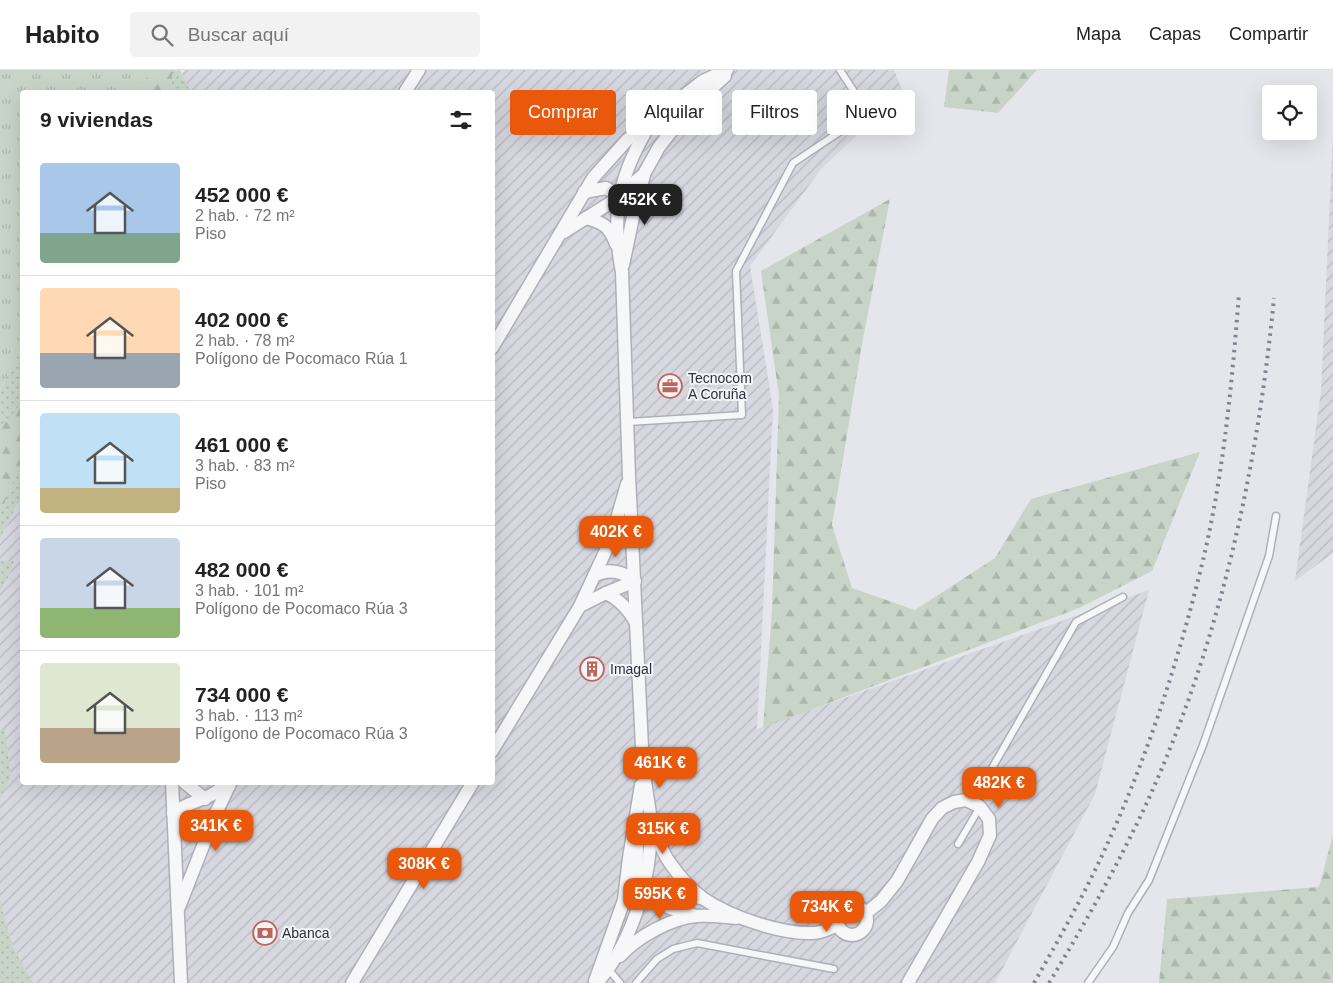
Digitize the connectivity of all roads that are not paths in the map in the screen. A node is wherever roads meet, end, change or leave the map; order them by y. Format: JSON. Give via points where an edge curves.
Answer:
{"nodes":[{"id":1,"x":419,"y":70,"type":"edge"},
{"id":2,"x":729,"y":70,"type":"edge"},
{"id":3,"x":840,"y":70,"type":"edge"},
{"id":4,"x":406,"y":90,"type":"edge"},
{"id":5,"x":692,"y":90,"type":"edge"},
{"id":6,"x":634,"y":135,"type":"edge"},
{"id":7,"x":644,"y":135,"type":"edge"},
{"id":8,"x":644,"y":174,"type":"junction"},
{"id":9,"x":584,"y":192,"type":"junction"},
{"id":10,"x":620,"y":195,"type":"junction"},
{"id":11,"x":632,"y":217,"type":"junction"},
{"id":12,"x":586,"y":218,"type":"junction"},
{"id":13,"x":562,"y":234,"type":"junction"},
{"id":14,"x":617,"y":247,"type":"junction"},
{"id":15,"x":622,"y":272,"type":"junction"},
{"id":16,"x":495,"y":343,"type":"edge"},
{"id":17,"x":628,"y":422,"type":"junction"},
{"id":18,"x":629,"y":476,"type":"junction"},
{"id":19,"x":1276,"y":516,"type":"dead end"},
{"id":20,"x":594,"y":576,"type":"junction"},
{"id":21,"x":634,"y":581,"type":"junction"},
{"id":22,"x":606,"y":593,"type":"junction"},
{"id":23,"x":1123,"y":597,"type":"dead end"},
{"id":24,"x":580,"y":606,"type":"junction"},
{"id":25,"x":636,"y":624,"type":"junction"},
{"id":26,"x":495,"y":746,"type":"edge"},
{"id":27,"x":644,"y":768,"type":"junction"},
{"id":28,"x":172,"y":785,"type":"edge"},
{"id":29,"x":188,"y":785,"type":"edge"},
{"id":30,"x":226,"y":785,"type":"edge"},
{"id":31,"x":228,"y":785,"type":"edge"},
{"id":32,"x":471,"y":785,"type":"edge"},
{"id":33,"x":205,"y":800,"type":"junction"},
{"id":34,"x":976,"y":805,"type":"junction"},
{"id":35,"x":173,"y":813,"type":"junction"},
{"id":36,"x":216,"y":813,"type":"junction"},
{"id":37,"x":650,"y":814,"type":"junction"},
{"id":38,"x":636,"y":818,"type":"junction"},
{"id":39,"x":958,"y":844,"type":"dead end"},
{"id":40,"x":642,"y":893,"type":"junction"},
{"id":41,"x":704,"y":899,"type":"junction"},
{"id":42,"x":624,"y":900,"type":"junction"},
{"id":43,"x":178,"y":910,"type":"junction"},
{"id":44,"x":866,"y":913,"type":"junction"},
{"id":45,"x":697,"y":916,"type":"junction"},
{"id":46,"x":741,"y":918,"type":"junction"},
{"id":47,"x":838,"y":924,"type":"junction"},
{"id":48,"x":834,"y":969,"type":"dead end"},
{"id":49,"x":609,"y":970,"type":"junction"},
{"id":50,"x":181,"y":983,"type":"edge"},
{"id":51,"x":352,"y":983,"type":"edge"},
{"id":52,"x":596,"y":983,"type":"edge"},
{"id":53,"x":620,"y":983,"type":"edge"},
{"id":54,"x":636,"y":983,"type":"edge"},
{"id":55,"x":908,"y":983,"type":"edge"},
{"id":56,"x":1088,"y":983,"type":"edge"}],
"edges":[{"from":1,"to":4,"type":"street"},
{"from":2,"to":5,"type":"street"},
{"from":2,"to":8,"type":"street","via":[[689,109]]},
{"from":3,"to":17,"type":"lane","via":[[868,113],[793,163],[736,271],[742,415]]},
{"from":6,"to":9,"type":"street","via":[[611,157]]},
{"from":7,"to":10,"type":"street","via":[[629,162]]},
{"from":8,"to":10,"type":"street"},
{"from":8,"to":11,"type":"street"},
{"from":9,"to":10,"type":"street","via":[[606,188]]},
{"from":9,"to":13,"type":"street"},
{"from":10,"to":11,"type":"street"},
{"from":10,"to":12,"type":"street"},
{"from":10,"to":14,"type":"street"},
{"from":11,"to":15,"type":"street"},
{"from":12,"to":13,"type":"street"},
{"from":12,"to":14,"type":"street","via":[[602,222],[611,232]]},
{"from":13,"to":16,"type":"street"},
{"from":14,"to":15,"type":"street"},
{"from":15,"to":17,"type":"street"},
{"from":17,"to":18,"type":"street"},
{"from":18,"to":20,"type":"street","via":[[616,522]]},
{"from":18,"to":21,"type":"street"},
{"from":19,"to":56,"type":"lane","via":[[1269,556],[1203,745],[1149,880],[1128,913],[1113,947]]},
{"from":20,"to":21,"type":"street","via":[[614,571]]},
{"from":20,"to":24,"type":"street"},
{"from":21,"to":22,"type":"street"},
{"from":21,"to":25,"type":"street"},
{"from":22,"to":24,"type":"street"},
{"from":22,"to":25,"type":"street","via":[[628,609]]},
{"from":23,"to":34,"type":"lane","via":[[1076,622]]},
{"from":24,"to":26,"type":"street"},
{"from":25,"to":27,"type":"street"},
{"from":27,"to":37,"type":"street"},
{"from":27,"to":38,"type":"street"},
{"from":28,"to":35,"type":"street"},
{"from":29,"to":33,"type":"street"},
{"from":30,"to":33,"type":"street"},
{"from":31,"to":36,"type":"street"},
{"from":32,"to":51,"type":"street"},
{"from":33,"to":35,"type":"street","via":[[183,806]]},
{"from":34,"to":39,"type":"lane"},
{"from":34,"to":44,"type":"street","via":[[966,800],[942,808],[932,819],[896,881],[881,901]]},
{"from":34,"to":55,"type":"street","via":[[989,819],[990,835],[978,862]]},
{"from":35,"to":36,"type":"street","via":[[182,820],[195,822]]},
{"from":35,"to":43,"type":"street"},
{"from":36,"to":43,"type":"street"},
{"from":37,"to":40,"type":"street","via":[[648,871]]},
{"from":37,"to":41,"type":"street","via":[[668,862]]},
{"from":38,"to":40,"type":"street","via":[[638,879]]},
{"from":38,"to":42,"type":"street"},
{"from":40,"to":41,"type":"street","via":[[650,889]]},
{"from":40,"to":42,"type":"street"},
{"from":40,"to":45,"type":"street","via":[[663,906]]},
{"from":40,"to":49,"type":"street","via":[[631,926]]},
{"from":41,"to":46,"type":"street"},
{"from":42,"to":52,"type":"street"},
{"from":43,"to":50,"type":"street"},
{"from":44,"to":47,"type":"street","via":[[852,904],[845,906],[839,913]]},
{"from":44,"to":47,"type":"street","via":[[868,922],[857,934],[848,935]]},
{"from":45,"to":46,"type":"street"},
{"from":45,"to":49,"type":"street","via":[[648,933],[626,949]]},
{"from":46,"to":47,"type":"street","via":[[813,933]]},
{"from":48,"to":54,"type":"lane","via":[[697,943],[657,959]]},
{"from":49,"to":52,"type":"street"},
{"from":49,"to":53,"type":"lane"}]}
